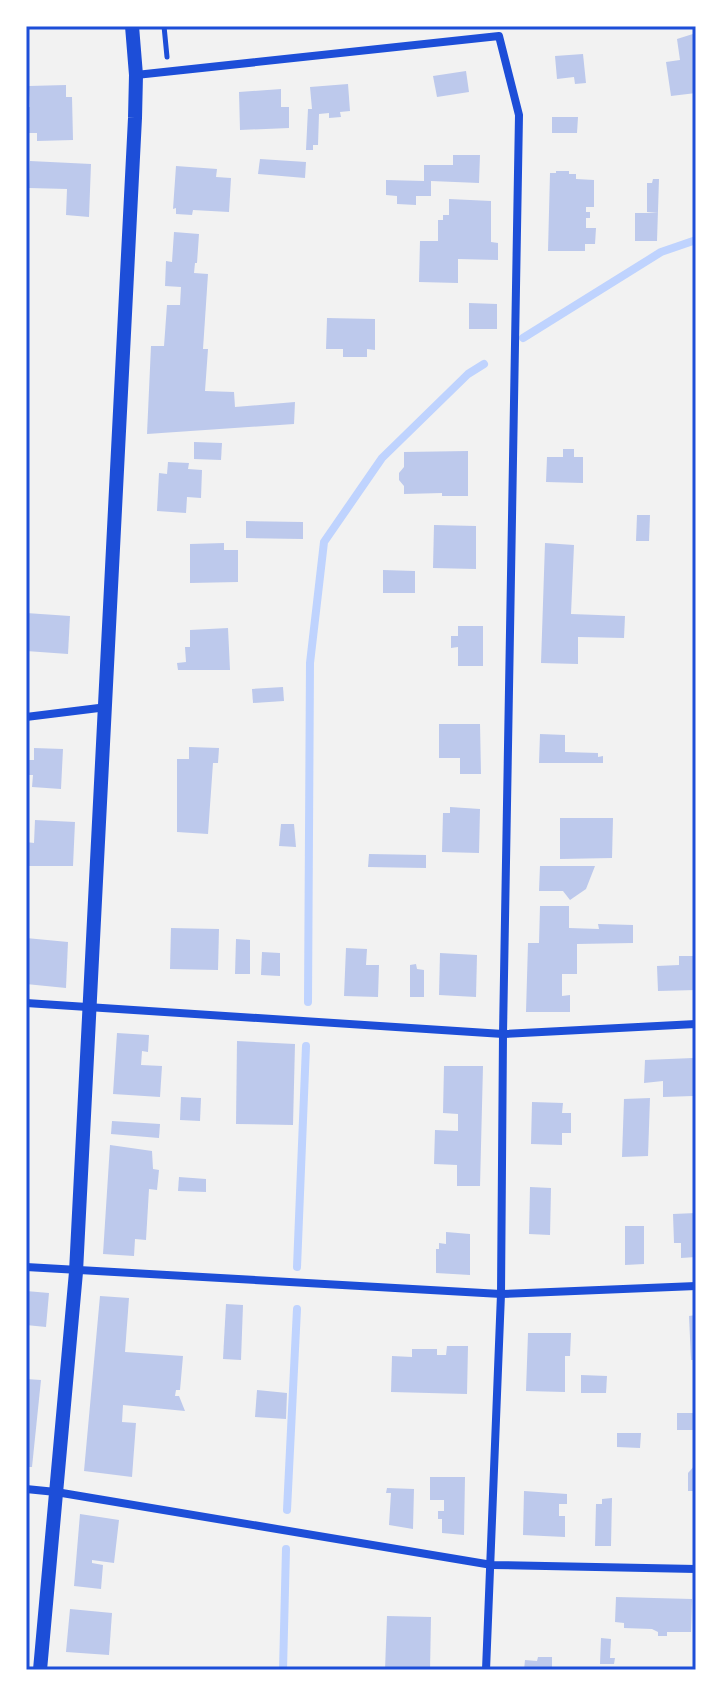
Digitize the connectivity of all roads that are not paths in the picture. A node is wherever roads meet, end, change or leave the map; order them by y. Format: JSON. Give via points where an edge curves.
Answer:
{"nodes":[{"id":1,"x":132,"y":26,"type":"edge"},
{"id":2,"x":136,"y":75,"type":"junction"},
{"id":3,"x":107,"y":707,"type":"junction"},
{"id":4,"x":26,"y":717,"type":"edge"},
{"id":5,"x":26,"y":1003,"type":"edge"},
{"id":6,"x":90,"y":1007,"type":"junction"},
{"id":7,"x":696,"y":1024,"type":"edge"},
{"id":8,"x":503,"y":1034,"type":"junction"},
{"id":9,"x":26,"y":1267,"type":"edge"},
{"id":10,"x":76,"y":1272,"type":"junction"},
{"id":11,"x":696,"y":1286,"type":"edge"},
{"id":12,"x":501,"y":1294,"type":"junction"},
{"id":13,"x":26,"y":1489,"type":"edge"},
{"id":14,"x":56,"y":1492,"type":"junction"},
{"id":15,"x":492,"y":1565,"type":"junction"},
{"id":16,"x":696,"y":1569,"type":"edge"},
{"id":17,"x":40,"y":1670,"type":"edge"},
{"id":18,"x":486,"y":1670,"type":"edge"}],
"edges":[{"from":1,"to":2,"type":"street"},
{"from":2,"to":3,"type":"street"},
{"from":2,"to":8,"type":"street","via":[[499,36],[519,115]]},
{"from":3,"to":4,"type":"street"},
{"from":3,"to":6,"type":"street"},
{"from":5,"to":6,"type":"street"},
{"from":6,"to":8,"type":"street"},
{"from":6,"to":10,"type":"street"},
{"from":7,"to":8,"type":"street"},
{"from":8,"to":12,"type":"street"},
{"from":9,"to":10,"type":"street"},
{"from":10,"to":12,"type":"street"},
{"from":10,"to":14,"type":"street"},
{"from":11,"to":12,"type":"street"},
{"from":12,"to":15,"type":"street"},
{"from":13,"to":14,"type":"street"},
{"from":14,"to":15,"type":"street"},
{"from":14,"to":17,"type":"street"},
{"from":15,"to":16,"type":"street"},
{"from":15,"to":18,"type":"street"}]}
